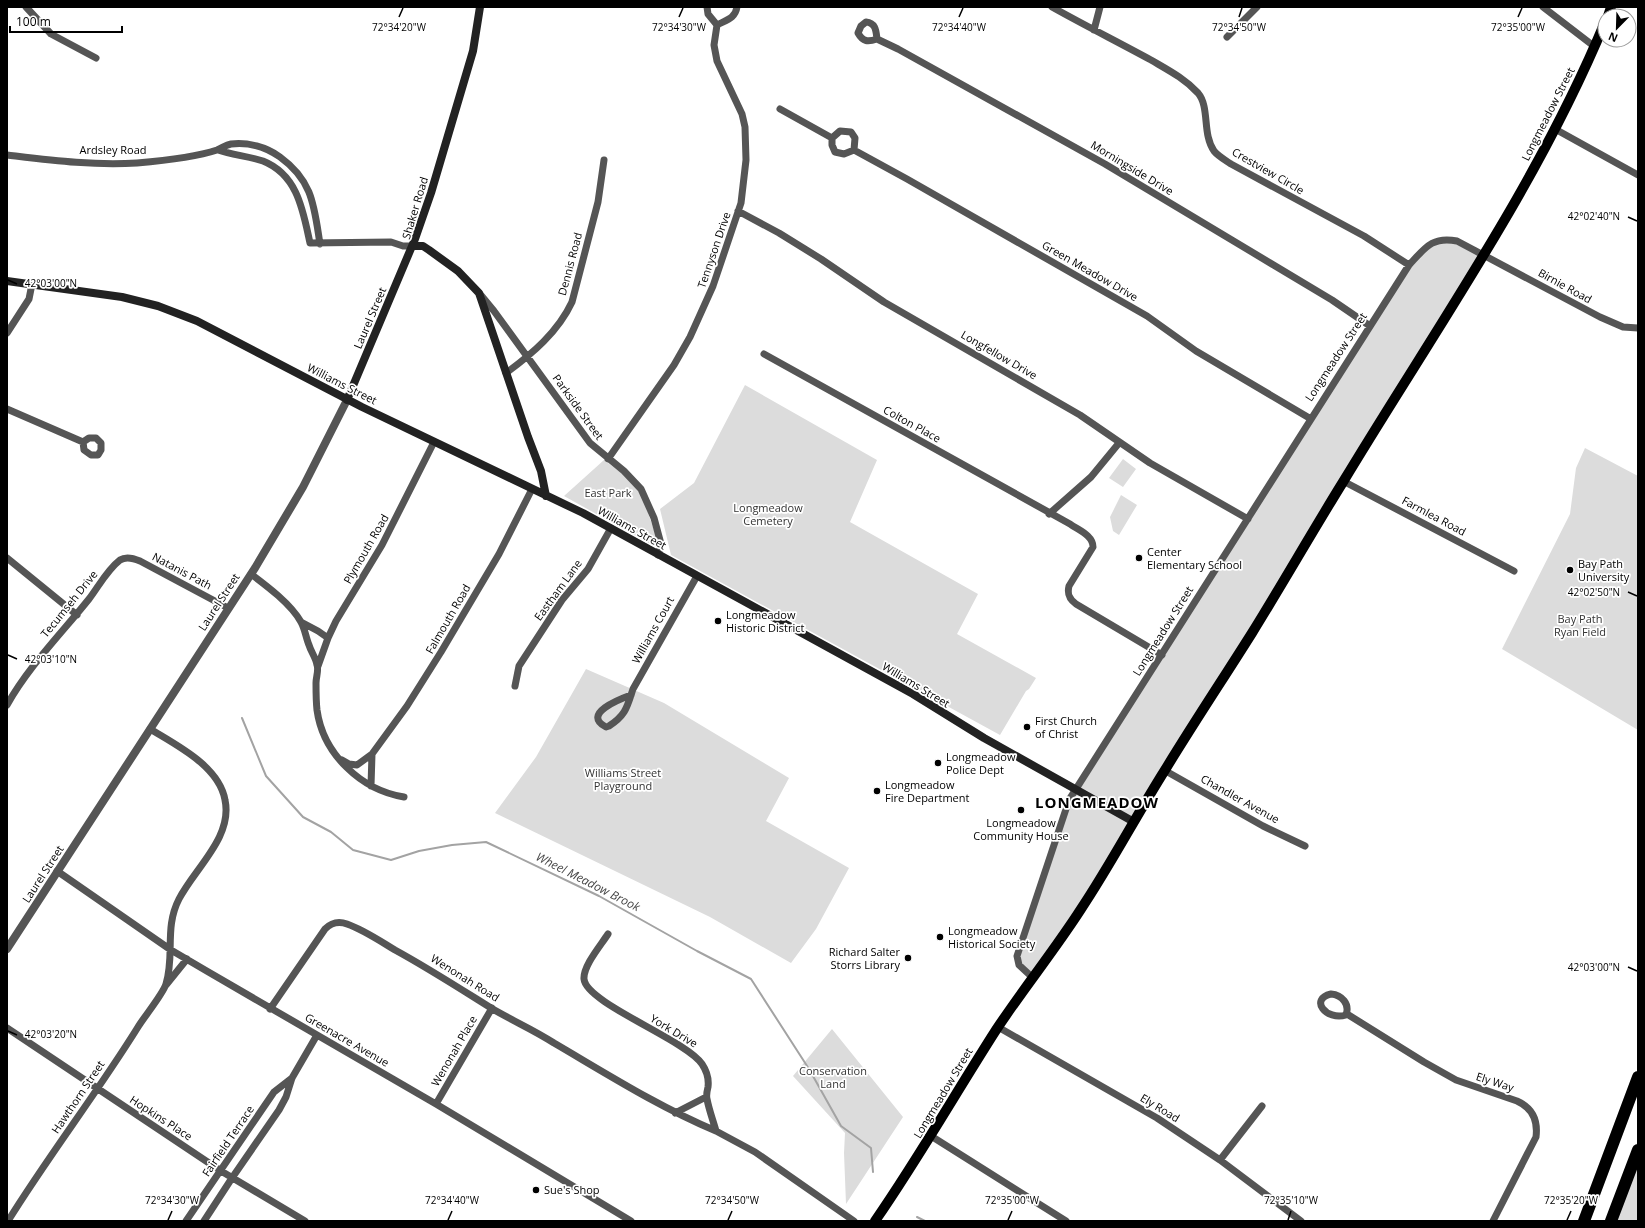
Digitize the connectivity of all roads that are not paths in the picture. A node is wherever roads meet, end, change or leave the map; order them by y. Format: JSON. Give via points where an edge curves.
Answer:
{"nodes":[{"id":1,"x":26,"y":7,"type":"edge"},
{"id":2,"x":480,"y":7,"type":"edge"},
{"id":3,"x":706,"y":7,"type":"edge"},
{"id":4,"x":736,"y":7,"type":"edge"},
{"id":5,"x":1052,"y":7,"type":"edge"},
{"id":6,"x":1100,"y":7,"type":"edge"},
{"id":7,"x":1257,"y":7,"type":"edge"},
{"id":8,"x":1543,"y":7,"type":"edge"},
{"id":9,"x":717,"y":25,"type":"junction"},
{"id":10,"x":1094,"y":30,"type":"junction"},
{"id":11,"x":1227,"y":37,"type":"dead end"},
{"id":12,"x":877,"y":39,"type":"dead end"},
{"id":13,"x":1597,"y":42,"type":"edge"},
{"id":14,"x":1595,"y":47,"type":"junction"},
{"id":15,"x":96,"y":58,"type":"dead end"},
{"id":16,"x":780,"y":109,"type":"dead end"},
{"id":17,"x":1555,"y":129,"type":"junction"},
{"id":18,"x":832,"y":138,"type":"junction"},
{"id":19,"x":218,"y":150,"type":"junction"},
{"id":20,"x":854,"y":150,"type":"junction"},
{"id":21,"x":7,"y":155,"type":"edge"},
{"id":22,"x":604,"y":160,"type":"dead end"},
{"id":23,"x":1638,"y":175,"type":"edge"},
{"id":24,"x":738,"y":211,"type":"junction"},
{"id":25,"x":320,"y":244,"type":"junction"},
{"id":26,"x":413,"y":246,"type":"junction"},
{"id":27,"x":1484,"y":255,"type":"junction"},
{"id":28,"x":1409,"y":265,"type":"junction"},
{"id":29,"x":7,"y":281,"type":"edge"},
{"id":30,"x":32,"y":284,"type":"junction"},
{"id":31,"x":479,"y":293,"type":"junction"},
{"id":32,"x":1370,"y":326,"type":"junction"},
{"id":33,"x":1638,"y":328,"type":"edge"},
{"id":34,"x":7,"y":333,"type":"edge"},
{"id":35,"x":764,"y":354,"type":"dead end"},
{"id":36,"x":527,"y":358,"type":"junction"},
{"id":37,"x":506,"y":373,"type":"junction"},
{"id":38,"x":347,"y":400,"type":"junction"},
{"id":39,"x":7,"y":409,"type":"edge"},
{"id":40,"x":1311,"y":418,"type":"junction"},
{"id":41,"x":83,"y":442,"type":"dead end"},
{"id":42,"x":434,"y":442,"type":"junction"},
{"id":43,"x":1119,"y":443,"type":"junction"},
{"id":44,"x":608,"y":459,"type":"junction"},
{"id":45,"x":1343,"y":481,"type":"junction"},
{"id":46,"x":532,"y":489,"type":"junction"},
{"id":47,"x":546,"y":496,"type":"junction"},
{"id":48,"x":1049,"y":514,"type":"junction"},
{"id":49,"x":1248,"y":519,"type":"junction"},
{"id":50,"x":611,"y":528,"type":"junction"},
{"id":51,"x":658,"y":554,"type":"junction"},
{"id":52,"x":7,"y":558,"type":"edge"},
{"id":53,"x":124,"y":558,"type":"joint"},
{"id":54,"x":1514,"y":571,"type":"dead end"},
{"id":55,"x":251,"y":574,"type":"junction"},
{"id":56,"x":696,"y":576,"type":"junction"},
{"id":57,"x":228,"y":608,"type":"junction"},
{"id":58,"x":77,"y":615,"type":"junction"},
{"id":59,"x":301,"y":622,"type":"junction"},
{"id":60,"x":328,"y":638,"type":"junction"},
{"id":61,"x":1162,"y":655,"type":"junction"},
{"id":62,"x":318,"y":666,"type":"junction"},
{"id":63,"x":515,"y":686,"type":"dead end"},
{"id":64,"x":631,"y":696,"type":"junction"},
{"id":65,"x":7,"y":705,"type":"edge"},
{"id":66,"x":150,"y":729,"type":"junction"},
{"id":67,"x":372,"y":754,"type":"junction"},
{"id":68,"x":336,"y":755,"type":"junction"},
{"id":69,"x":1164,"y":770,"type":"junction"},
{"id":70,"x":371,"y":786,"type":"junction"},
{"id":71,"x":1076,"y":790,"type":"junction"},
{"id":72,"x":404,"y":797,"type":"dead end"},
{"id":73,"x":1134,"y":822,"type":"junction"},
{"id":74,"x":1305,"y":846,"type":"dead end"},
{"id":75,"x":57,"y":871,"type":"junction"},
{"id":76,"x":608,"y":934,"type":"dead end"},
{"id":77,"x":7,"y":949,"type":"edge"},
{"id":78,"x":171,"y":950,"type":"junction"},
{"id":79,"x":187,"y":959,"type":"junction"},
{"id":80,"x":1033,"y":978,"type":"junction"},
{"id":81,"x":166,"y":985,"type":"junction"},
{"id":82,"x":492,"y":1008,"type":"junction"},
{"id":83,"x":270,"y":1009,"type":"junction"},
{"id":84,"x":1347,"y":1014,"type":"dead end"},
{"id":85,"x":998,"y":1027,"type":"junction"},
{"id":86,"x":7,"y":1028,"type":"edge"},
{"id":87,"x":317,"y":1035,"type":"junction"},
{"id":88,"x":1638,"y":1077,"type":"edge"},
{"id":89,"x":292,"y":1078,"type":"junction"},
{"id":90,"x":98,"y":1089,"type":"junction"},
{"id":91,"x":706,"y":1097,"type":"junction"},
{"id":92,"x":436,"y":1104,"type":"junction"},
{"id":93,"x":1262,"y":1106,"type":"dead end"},
{"id":94,"x":675,"y":1113,"type":"junction"},
{"id":95,"x":716,"y":1131,"type":"junction"},
{"id":96,"x":931,"y":1136,"type":"junction"},
{"id":97,"x":1638,"y":1150,"type":"edge"},
{"id":98,"x":1220,"y":1160,"type":"junction"},
{"id":99,"x":221,"y":1171,"type":"junction"},
{"id":100,"x":232,"y":1178,"type":"junction"},
{"id":101,"x":8,"y":1221,"type":"edge"},
{"id":102,"x":186,"y":1221,"type":"edge"},
{"id":103,"x":204,"y":1221,"type":"edge"},
{"id":104,"x":305,"y":1221,"type":"edge"},
{"id":105,"x":631,"y":1221,"type":"edge"},
{"id":106,"x":854,"y":1221,"type":"edge"},
{"id":107,"x":874,"y":1221,"type":"edge"},
{"id":108,"x":1066,"y":1221,"type":"edge"},
{"id":109,"x":1301,"y":1221,"type":"edge"},
{"id":110,"x":1493,"y":1221,"type":"edge"},
{"id":111,"x":1584,"y":1221,"type":"edge"},
{"id":112,"x":1611,"y":1221,"type":"edge"}],
"edges":[{"from":1,"to":15,"type":"street","via":[[51,34]]},
{"from":2,"to":26,"type":"main road","name":"Shaker Road","via":[[473,51]]},
{"from":3,"to":9,"type":"street"},
{"from":4,"to":9,"type":"street","via":[[736,13],[731,18]]},
{"from":5,"to":10,"type":"street","name":"Crestview Circle"},
{"from":6,"to":10,"type":"street"},
{"from":7,"to":11,"type":"street"},
{"from":8,"to":14,"type":"street"},
{"from":9,"to":24,"type":"street","name":"Tennyson Drive","via":[[714,45],[717,61],[742,114],[745,127],[745,177]]},
{"from":10,"to":28,"type":"street","name":"Crestview Circle","via":[[1177,74],[1187,82],[1202,98],[1208,136],[1218,155],[1369,239]]},
{"from":12,"to":32,"type":"street","name":"Morningside Drive","via":[[1118,172],[1332,300]]},
{"from":13,"to":14,"type":"main road","name":"Longmeadow Street"},
{"from":14,"to":17,"type":"main road","name":"Longmeadow Street"},
{"from":16,"to":18,"type":"street"},
{"from":17,"to":23,"type":"street"},
{"from":17,"to":27,"type":"main road","name":"Longmeadow Street"},
{"from":18,"to":20,"type":"street","via":[[832,148],[835,152],[844,154]]},
{"from":18,"to":20,"type":"street","via":[[840,131],[851,132],[855,138]]},
{"from":19,"to":21,"type":"street","name":"Ardsley Road","via":[[125,164],[58,161]]},
{"from":19,"to":25,"type":"street","name":"Ardsley Road","via":[[262,161],[285,176],[302,205],[310,243]]},
{"from":19,"to":25,"type":"street","name":"Ardsley Road","via":[[233,144],[258,146],[271,151],[295,169],[310,194]]},
{"from":20,"to":40,"type":"street","name":"Green Meadow Drive","via":[[1137,310],[1196,351]]},
{"from":22,"to":36,"type":"street","name":"Dennis Road","via":[[598,202],[572,302],[558,326]]},
{"from":24,"to":43,"type":"street","name":"Longfellow Drive","via":[[821,259],[884,302],[1080,415]]},
{"from":24,"to":44,"type":"street","name":"Tennyson Drive","via":[[713,286],[690,337],[674,365]]},
{"from":25,"to":26,"type":"street","via":[[392,242]]},
{"from":26,"to":31,"type":"main road","name":"Shaker Road","via":[[423,246],[429,250],[458,271]]},
{"from":26,"to":38,"type":"main road","name":"Laurel Street"},
{"from":27,"to":28,"type":"street","name":"Longmeadow Street","via":[[1457,241],[1440,239],[1426,246]]},
{"from":27,"to":33,"type":"street","name":"Birnie Road","via":[[1600,317],[1623,327]]},
{"from":27,"to":45,"type":"main road","name":"Longmeadow Street"},
{"from":28,"to":32,"type":"street","name":"Longmeadow Street"},
{"from":29,"to":30,"type":"main road","name":"Williams Street"},
{"from":30,"to":34,"type":"street","via":[[29,299]]},
{"from":30,"to":38,"type":"main road","name":"Williams Street","via":[[122,297],[171,310],[216,330]]},
{"from":31,"to":36,"type":"street","name":"Parkside Street"},
{"from":31,"to":37,"type":"main road","name":"Shaker Road"},
{"from":32,"to":40,"type":"street","name":"Longmeadow Street"},
{"from":35,"to":48,"type":"street","name":"Colton Place"},
{"from":36,"to":37,"type":"street","name":"Dennis Road"},
{"from":36,"to":44,"type":"street","name":"Parkside Street","via":[[586,439]]},
{"from":37,"to":47,"type":"main road","name":"Shaker Road","via":[[541,471]]},
{"from":38,"to":42,"type":"main road","name":"Williams Street"},
{"from":38,"to":55,"type":"street","name":"Laurel Street","via":[[303,487]]},
{"from":39,"to":41,"type":"street"},
{"from":40,"to":49,"type":"street","name":"Longmeadow Street"},
{"from":42,"to":46,"type":"main road","name":"Williams Street"},
{"from":42,"to":60,"type":"street","name":"Plymouth Road","via":[[385,540]]},
{"from":43,"to":48,"type":"street","via":[[1091,477]]},
{"from":43,"to":49,"type":"street","name":"Longfellow Drive"},
{"from":44,"to":51,"type":"street","name":"Parkside Street","via":[[644,493],[661,544]]},
{"from":45,"to":54,"type":"street","name":"Farmlea Road"},
{"from":45,"to":69,"type":"main road","name":"Longmeadow Street","via":[[1253,631]]},
{"from":46,"to":47,"type":"main road","name":"Williams Street"},
{"from":46,"to":67,"type":"street","name":"Falmouth Road","via":[[499,554],[441,652],[401,715]]},
{"from":47,"to":50,"type":"main road","name":"Williams Street"},
{"from":48,"to":61,"type":"street","name":"Colton Place","via":[[1085,534],[1093,543],[1068,589],[1074,602]]},
{"from":49,"to":61,"type":"street","name":"Longmeadow Street"},
{"from":50,"to":51,"type":"main road","name":"Williams Street"},
{"from":50,"to":63,"type":"street","name":"Eastham Lane","via":[[588,569],[562,600],[519,666]]},
{"from":51,"to":56,"type":"main road","name":"Williams Street"},
{"from":52,"to":58,"type":"street"},
{"from":53,"to":57,"type":"street","name":"Natanis Path","via":[[140,561]]},
{"from":53,"to":58,"type":"street","name":"Tecumseh Drive","via":[[107,575]]},
{"from":55,"to":57,"type":"street","name":"Laurel Street"},
{"from":55,"to":59,"type":"street","via":[[286,604]]},
{"from":56,"to":64,"type":"street","name":"Williams Court"},
{"from":56,"to":71,"type":"main road","name":"Williams Street","via":[[913,694]]},
{"from":57,"to":66,"type":"street","name":"Laurel Street"},
{"from":58,"to":65,"type":"street","name":"Tecumseh Drive","via":[[35,664]]},
{"from":59,"to":60,"type":"street"},
{"from":59,"to":62,"type":"street"},
{"from":60,"to":62,"type":"street","name":"Plymouth Road"},
{"from":61,"to":71,"type":"street","name":"Longmeadow Street"},
{"from":62,"to":68,"type":"street","via":[[318,718]]},
{"from":64,"to":64,"type":"street","name":"Williams Court","via":[[625,713],[609,726],[602,725],[598,718],[604,707]]},
{"from":66,"to":75,"type":"street","name":"Laurel Street"},
{"from":66,"to":78,"type":"street","name":"Hawthorn Street","via":[[206,768],[219,784],[226,804],[226,817],[220,836],[176,905],[170,928]]},
{"from":67,"to":68,"type":"street","name":"Falmouth Road","via":[[357,766]]},
{"from":67,"to":70,"type":"street"},
{"from":68,"to":70,"type":"street","via":[[352,773]]},
{"from":69,"to":73,"type":"main road","name":"Longmeadow Street"},
{"from":69,"to":74,"type":"street","name":"Chandler Avenue","via":[[1262,826]]},
{"from":70,"to":72,"type":"street","via":[[384,793]]},
{"from":71,"to":73,"type":"main road","name":"Williams Street"},
{"from":71,"to":80,"type":"street","name":"Longmeadow Street","via":[[1064,814],[1017,956],[1019,965]]},
{"from":73,"to":80,"type":"main road","name":"Longmeadow Street","via":[[1084,905]]},
{"from":75,"to":77,"type":"street","name":"Laurel Street"},
{"from":75,"to":78,"type":"street","name":"Greenacre Avenue"},
{"from":76,"to":91,"type":"street","name":"York Drive","via":[[588,964],[584,974],[585,984],[612,1006],[696,1058],[703,1065],[707,1076]]},
{"from":78,"to":79,"type":"street","name":"Greenacre Avenue"},
{"from":78,"to":81,"type":"street","name":"Hawthorn Street"},
{"from":79,"to":81,"type":"street","name":"Hawthorn Street"},
{"from":79,"to":83,"type":"street","name":"Greenacre Avenue"},
{"from":80,"to":85,"type":"main road","name":"Longmeadow Street"},
{"from":81,"to":90,"type":"street","name":"Hawthorn Street"},
{"from":82,"to":83,"type":"street","name":"Wenonah Road","via":[[375,938],[338,922],[330,925],[322,934]]},
{"from":82,"to":92,"type":"street","name":"Wenonah Place"},
{"from":82,"to":94,"type":"street","name":"Wenonah Road"},
{"from":83,"to":87,"type":"street","name":"Greenacre Avenue"},
{"from":84,"to":110,"type":"street","name":"Ely Way","via":[[1445,1074],[1468,1085],[1517,1101],[1533,1114],[1537,1126],[1536,1137]]},
{"from":85,"to":96,"type":"main road","name":"Longmeadow Street"},
{"from":85,"to":98,"type":"street","name":"Ely Road","via":[[1157,1118]]},
{"from":86,"to":90,"type":"street","name":"Hopkins Place"},
{"from":87,"to":89,"type":"street","name":"Fairfield Terrace"},
{"from":87,"to":92,"type":"street","name":"Greenacre Avenue"},
{"from":88,"to":111,"type":"highway"},
{"from":89,"to":99,"type":"street","name":"Fairfield Terrace","via":[[274,1092]]},
{"from":89,"to":100,"type":"street","name":"Fairfield Terrace","via":[[279,1110]]},
{"from":90,"to":99,"type":"street","name":"Hopkins Place"},
{"from":90,"to":101,"type":"street","name":"Hawthorn Street"},
{"from":91,"to":94,"type":"street"},
{"from":91,"to":95,"type":"street","name":"York Drive"},
{"from":92,"to":105,"type":"street","name":"Greenacre Avenue"},
{"from":93,"to":98,"type":"street"},
{"from":94,"to":95,"type":"street","name":"Wenonah Road"},
{"from":95,"to":106,"type":"street","via":[[754,1152]]},
{"from":96,"to":107,"type":"main road","name":"Longmeadow Street"},
{"from":96,"to":108,"type":"street"},
{"from":97,"to":112,"type":"highway"},
{"from":98,"to":109,"type":"street","name":"Ely Road"},
{"from":99,"to":100,"type":"street","name":"Hopkins Place"},
{"from":99,"to":102,"type":"street","name":"Fairfield Terrace"},
{"from":100,"to":103,"type":"street","name":"Fairfield Terrace"},
{"from":100,"to":104,"type":"street","name":"Hopkins Place"}]}
